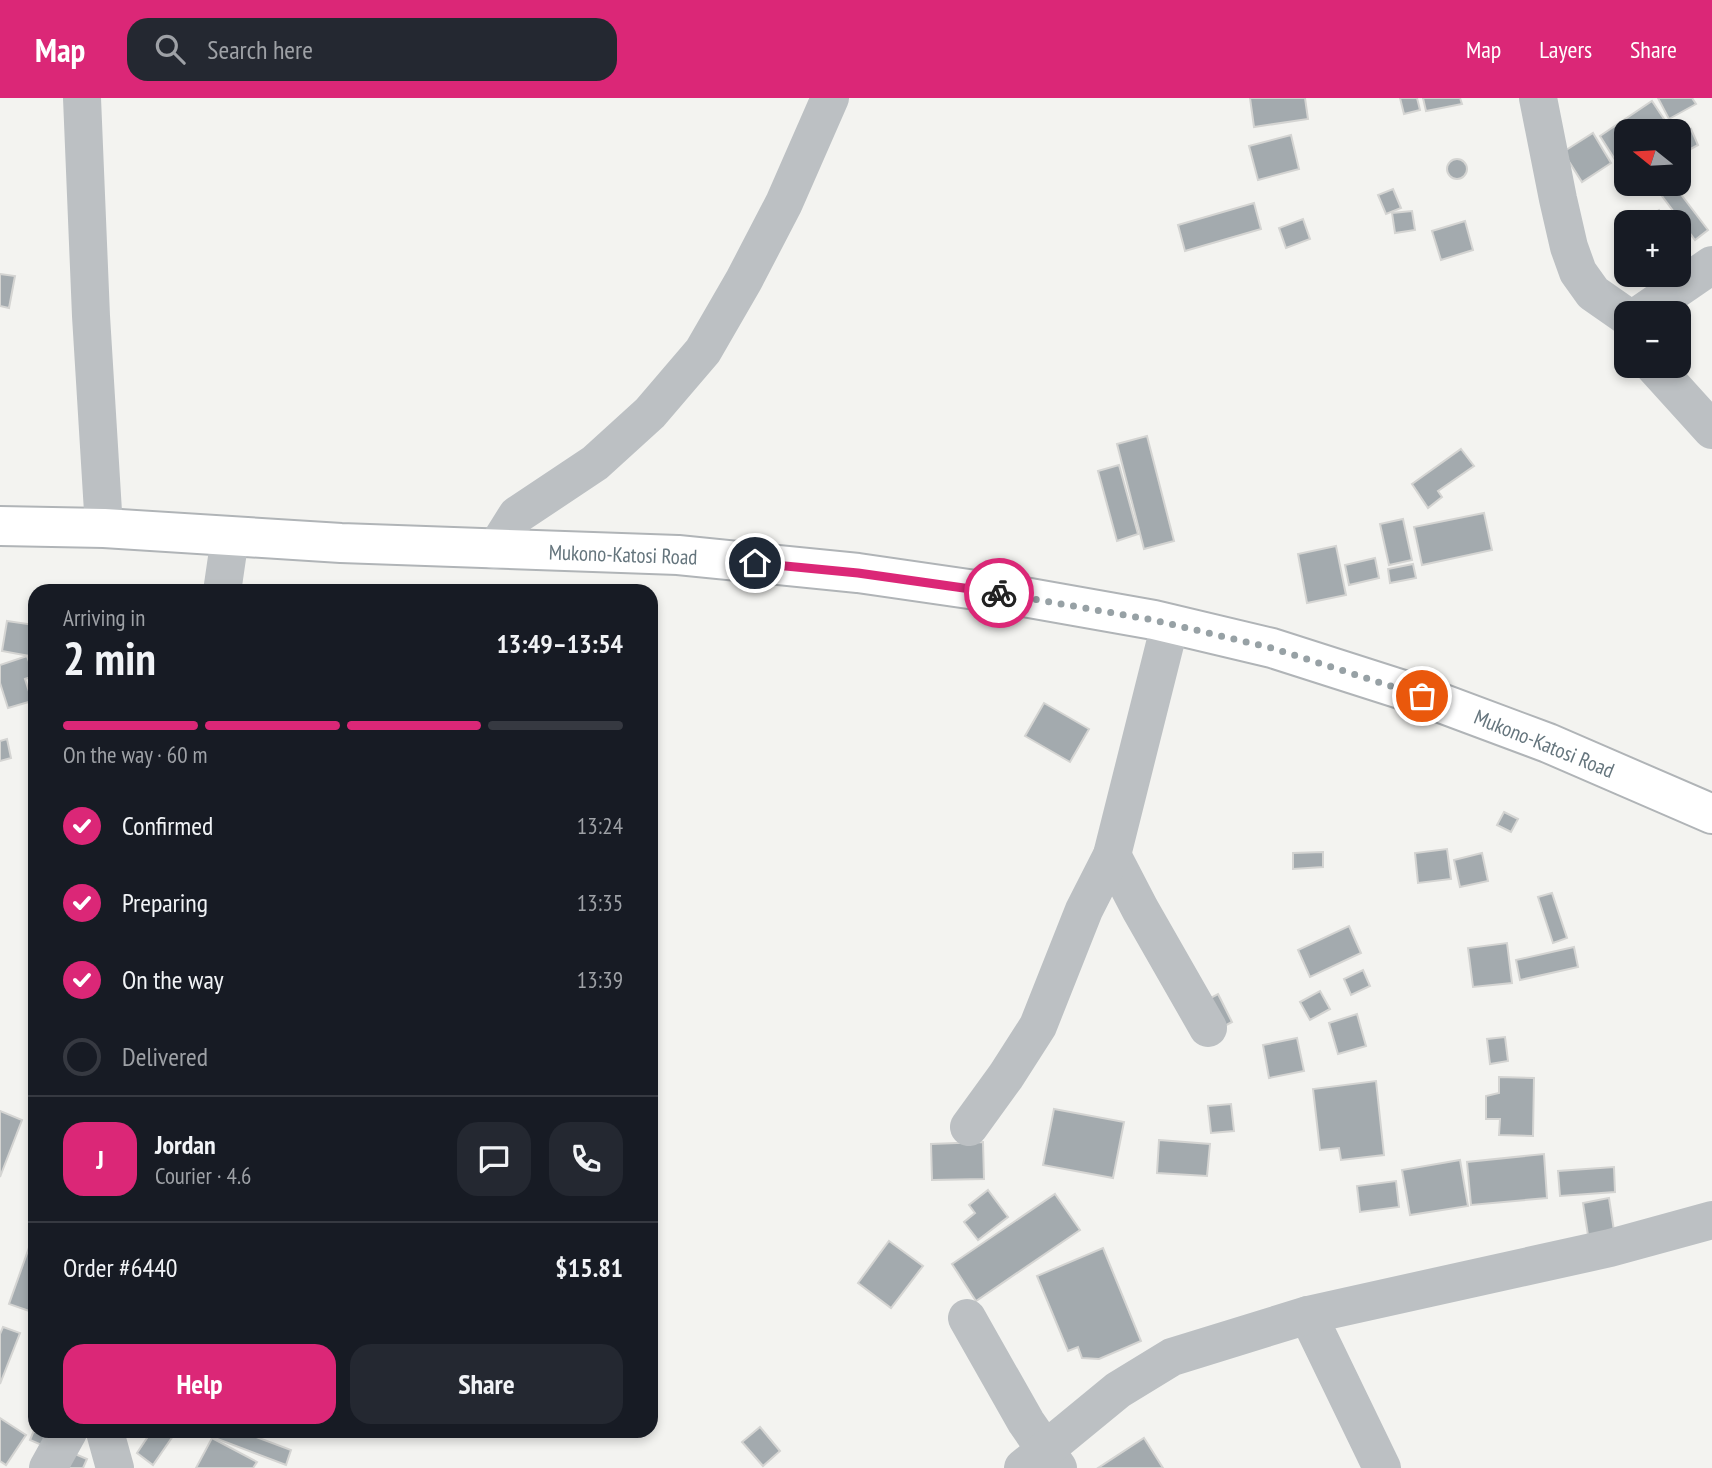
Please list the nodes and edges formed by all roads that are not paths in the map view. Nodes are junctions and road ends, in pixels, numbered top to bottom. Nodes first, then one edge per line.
1 (82, 98) edge
2 (830, 98) edge
3 (1538, 98) edge
4 (1712, 265) edge
5 (1660, 301) edge
6 (1614, 308) edge
7 (1665, 378) edge
8 (1712, 430) edge
9 (0, 526) edge
10 (104, 528) junction
11 (230, 537) junction
12 (495, 550) junction
13 (223, 584) edge
14 (1170, 624) junction
15 (1712, 814) edge
16 (1112, 855) junction
17 (1208, 1028) dead end
18 (969, 1127) dead end
19 (1712, 1220) edge
20 (1308, 1315) junction
21 (967, 1318) dead end
22 (65, 1438) edge
23 (107, 1438) edge
24 (1042, 1463) edge
25 (48, 1468) edge
26 (115, 1468) edge
27 (1382, 1468) edge

1 - 10 street
2 - 12 street
3 - 6 street
4 - 5 street
7 - 8 street
9 - 10 main road, Mukono-Katosi Road
10 - 11 main road, Mukono-Katosi Road
11 - 12 main road, Mukono-Katosi Road
11 - 13 street
12 - 14 main road, Mukono-Katosi Road
14 - 15 main road, Mukono-Katosi Road
14 - 16 street
16 - 17 street
16 - 18 street
19 - 20 street
20 - 24 street
20 - 27 street
21 - 24 street
22 - 25 street
23 - 26 street

